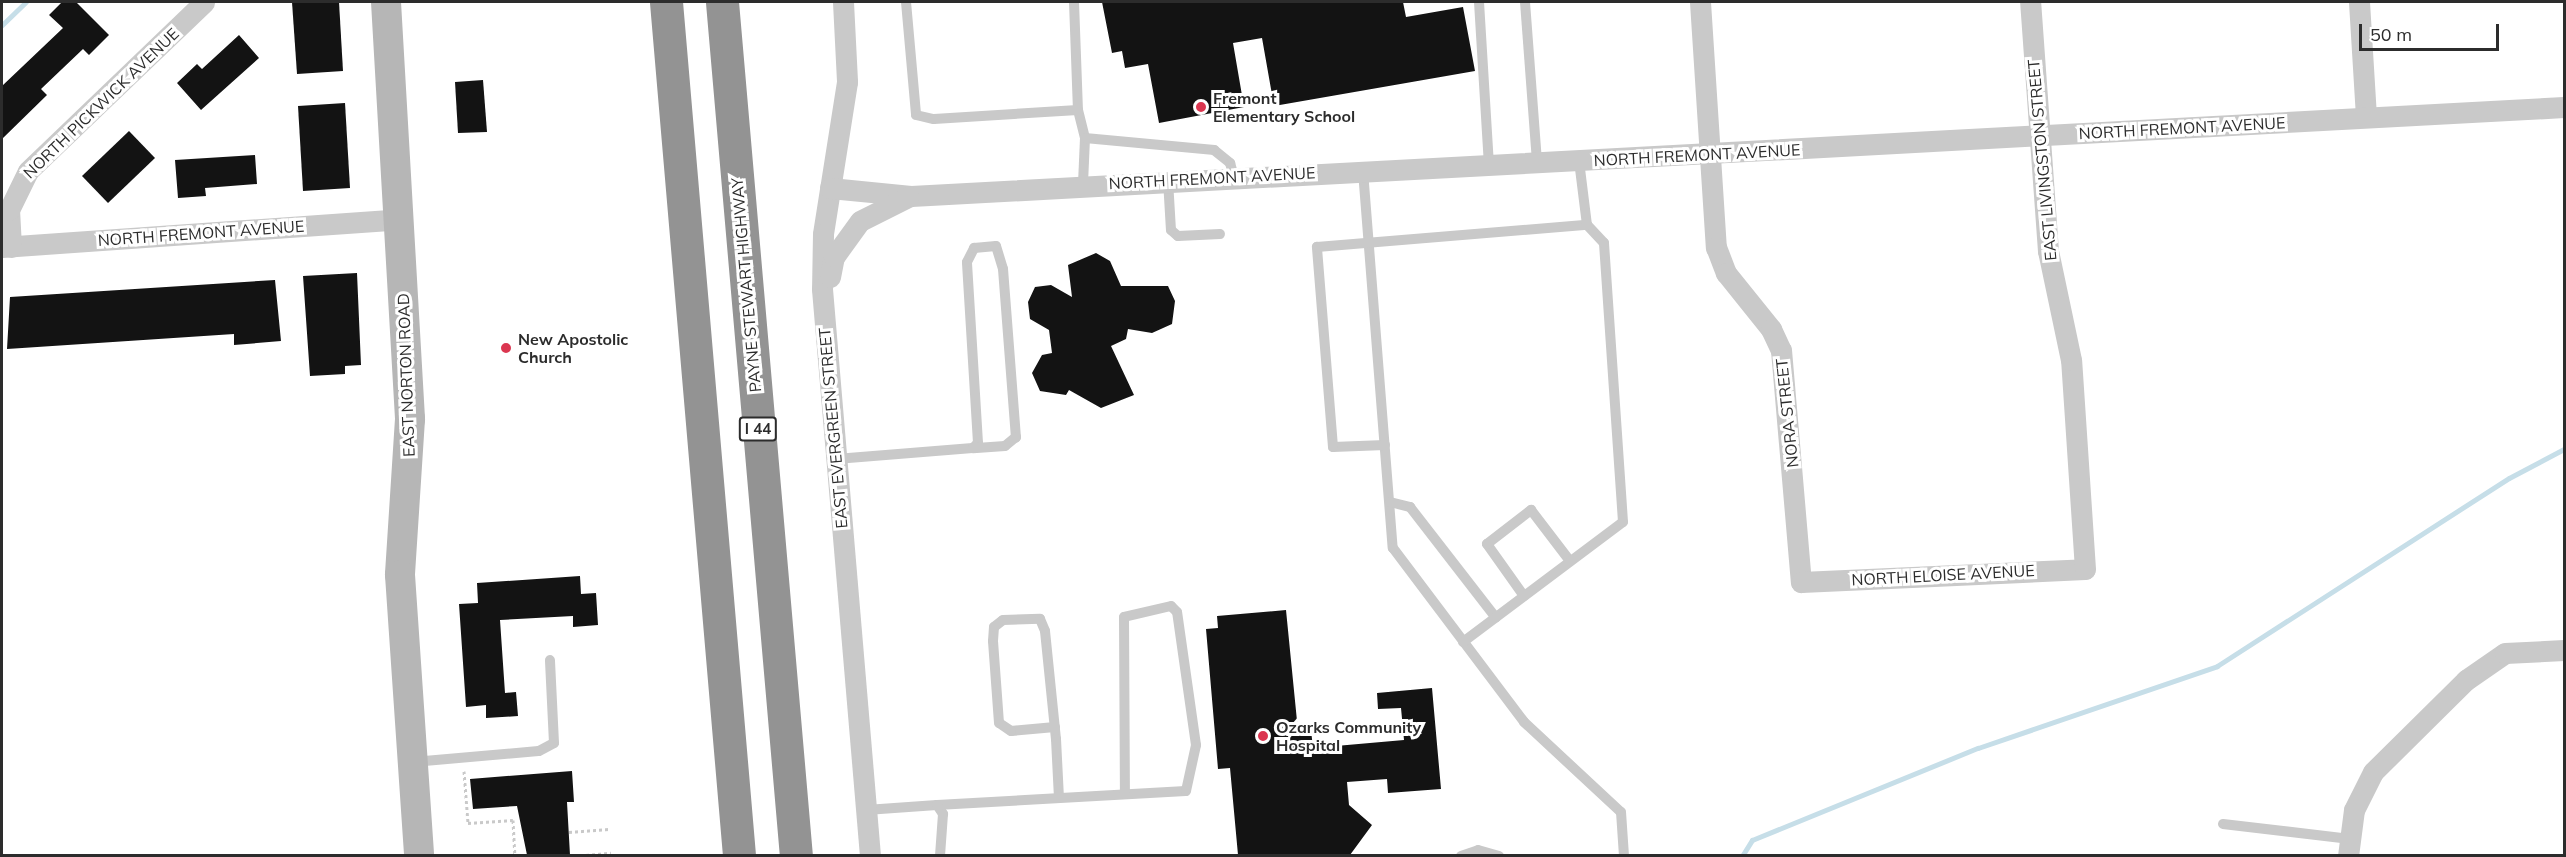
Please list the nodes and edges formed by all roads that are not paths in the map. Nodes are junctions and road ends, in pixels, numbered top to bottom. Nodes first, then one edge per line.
1 (204, 2) edge
2 (386, 2) edge
3 (666, 2) edge
4 (722, 2) edge
5 (843, 2) edge
6 (906, 2) edge
7 (1074, 2) edge
8 (1479, 2) edge
9 (1525, 2) edge
10 (1700, 2) edge
11 (2030, 2) edge
12 (2359, 2) edge
13 (2565, 106) edge
14 (1078, 110) junction
15 (2366, 117) junction
16 (2038, 137) junction
17 (1085, 138) junction
18 (1710, 155) junction
19 (1580, 161) junction
20 (1536, 163) junction
21 (1489, 165) junction
22 (1363, 171) junction
23 (1234, 177) junction
24 (1168, 180) junction
25 (1083, 184) junction
26 (830, 188) junction
27 (911, 195) junction
28 (400, 219) junction
29 (1587, 225) junction
30 (1220, 234) dead end
31 (1369, 243) junction
32 (6, 247) edge
33 (823, 316) junction
34 (1385, 445) junction
35 (973, 448) junction
36 (836, 459) junction
37 (1390, 502) junction
38 (1570, 561) junction
39 (2085, 569) joint
40 (1801, 582) joint
41 (1524, 596) junction
42 (1496, 618) junction
43 (1464, 642) junction
44 (2565, 650) edge
45 (550, 660) dead end
46 (1055, 727) junction
47 (413, 762) junction
48 (1125, 794) junction
49 (1059, 798) junction
50 (937, 805) junction
51 (866, 810) junction
52 (2223, 824) dead end
53 (2349, 847) edge
54 (419, 855) edge
55 (739, 855) edge
56 (796, 855) edge
57 (870, 855) edge
58 (940, 855) edge
59 (1461, 855) edge
60 (1499, 855) edge
61 (1624, 855) edge

1 - 32 street, NORTH PICKWICK AVENUE
2 - 28 main road, EAST NORTON ROAD
3 - 55 highway
4 - 56 highway, PAYNE STEWART HIGHWAY / I 44
5 - 26 street, EAST EVERGREEN STREET
6 - 14 lane
7 - 14 lane
8 - 21 lane
9 - 20 lane
10 - 18 street, NORA STREET
11 - 16 street, EAST LIVINGSTON STREET
12 - 15 street
13 - 15 street, NORTH FREMONT AVENUE
14 - 17 lane
15 - 16 street, NORTH FREMONT AVENUE
16 - 18 street, NORTH FREMONT AVENUE
16 - 39 street, EAST LIVINGSTON STREET
17 - 23 lane
17 - 25 lane
18 - 19 street, NORTH FREMONT AVENUE
18 - 40 street, NORA STREET
19 - 20 street, NORTH FREMONT AVENUE
19 - 29 lane
20 - 21 street, NORTH FREMONT AVENUE
21 - 22 street, NORTH FREMONT AVENUE
22 - 23 street, NORTH FREMONT AVENUE
22 - 31 lane
23 - 24 street, NORTH FREMONT AVENUE
24 - 25 street, NORTH FREMONT AVENUE
24 - 30 lane
25 - 27 street, NORTH FREMONT AVENUE
26 - 27 street, NORTH FREMONT AVENUE
26 - 33 street, EAST EVERGREEN STREET
27 - 33 street
28 - 32 street, NORTH FREMONT AVENUE
28 - 47 main road, EAST NORTON ROAD
29 - 31 lane
29 - 38 lane
31 - 34 lane
31 - 34 lane
33 - 36 street, EAST EVERGREEN STREET
34 - 37 lane
35 - 35 lane
35 - 36 lane
36 - 51 street, EAST EVERGREEN STREET
37 - 42 lane
37 - 43 lane
38 - 41 lane
38 - 41 lane
39 - 40 street, NORTH ELOISE AVENUE
41 - 42 lane
42 - 43 lane
43 - 61 lane
44 - 53 street
45 - 47 lane
46 - 46 lane
46 - 49 lane
47 - 54 main road, EAST NORTON ROAD
48 - 48 lane
48 - 49 lane
49 - 50 lane
50 - 51 lane
50 - 58 lane
51 - 57 street, EAST EVERGREEN STREET
52 - 53 lane
59 - 60 lane

